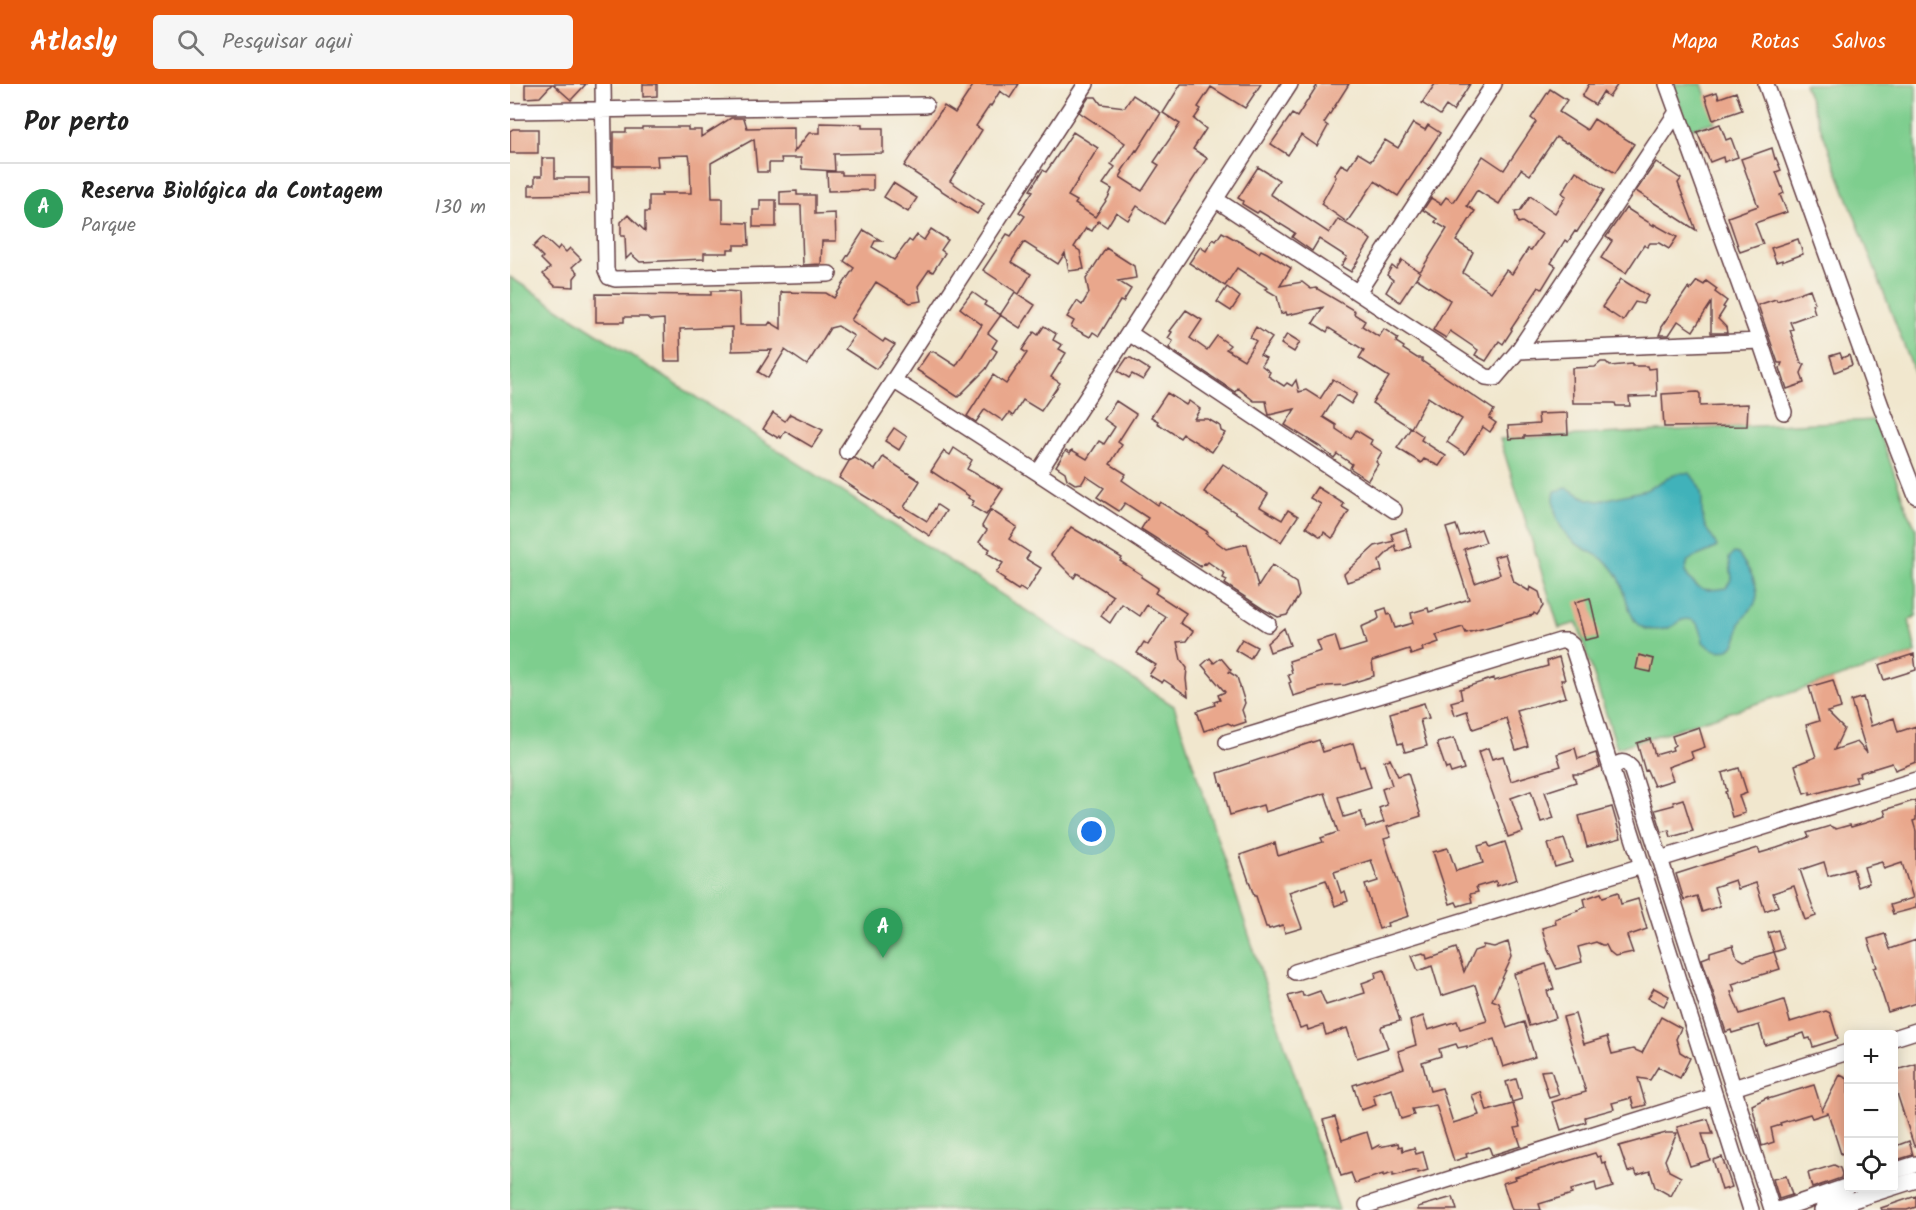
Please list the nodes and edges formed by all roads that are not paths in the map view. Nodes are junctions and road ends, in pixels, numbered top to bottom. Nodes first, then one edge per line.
1 (603, 84) edge
2 (1086, 84) edge
3 (1290, 84) edge
4 (1494, 84) edge
5 (1667, 84) edge
6 (1766, 84) edge
7 (926, 105) dead end
8 (603, 110) junction
9 (510, 111) edge
10 (1677, 112) junction
11 (1215, 199) junction
12 (829, 274) dead end
13 (1358, 292) junction
14 (1129, 333) junction
15 (1760, 341) junction
16 (1518, 351) junction
17 (893, 380) junction
18 (1784, 412) dead end
19 (847, 452) dead end
20 (1038, 472) junction
21 (1916, 496) edge
22 (1394, 510) dead end
23 (1268, 624) dead end
24 (1227, 742) dead end
25 (1611, 771) junction
26 (1916, 780) edge
27 (1660, 859) junction
28 (1642, 866) junction
29 (1295, 972) dead end
30 (1697, 977) junction
31 (1680, 983) junction
32 (1916, 1031) edge
33 (1898, 1036) edge
34 (1844, 1053) edge
35 (1733, 1088) junction
36 (1715, 1096) junction
37 (1916, 1164) edge
38 (1898, 1169) edge
39 (1916, 1180) edge
40 (1898, 1186) edge
41 (1844, 1187) edge
42 (1878, 1192) edge
43 (1368, 1205) dead end
44 (1751, 1210) edge
45 (1771, 1210) edge
46 (1822, 1210) edge

1 - 8 street
2 - 17 street
3 - 11 street
4 - 13 street
5 - 10 street
6 - 21 street
7 - 8 street
8 - 9 street
8 - 12 street
10 - 15 street
10 - 16 street
11 - 13 street
11 - 14 street
13 - 16 street
14 - 20 street
14 - 22 street
15 - 16 street
15 - 18 street
17 - 19 street
17 - 20 street
20 - 23 street
24 - 25 street
25 - 27 street
25 - 28 street
26 - 27 street
27 - 30 street
28 - 29 street
28 - 31 street
30 - 31 street
30 - 35 street
31 - 36 street
32 - 33 street
34 - 35 street
35 - 45 street
36 - 43 street
36 - 44 street
37 - 38 street
39 - 40 street
41 - 45 street
42 - 46 street

